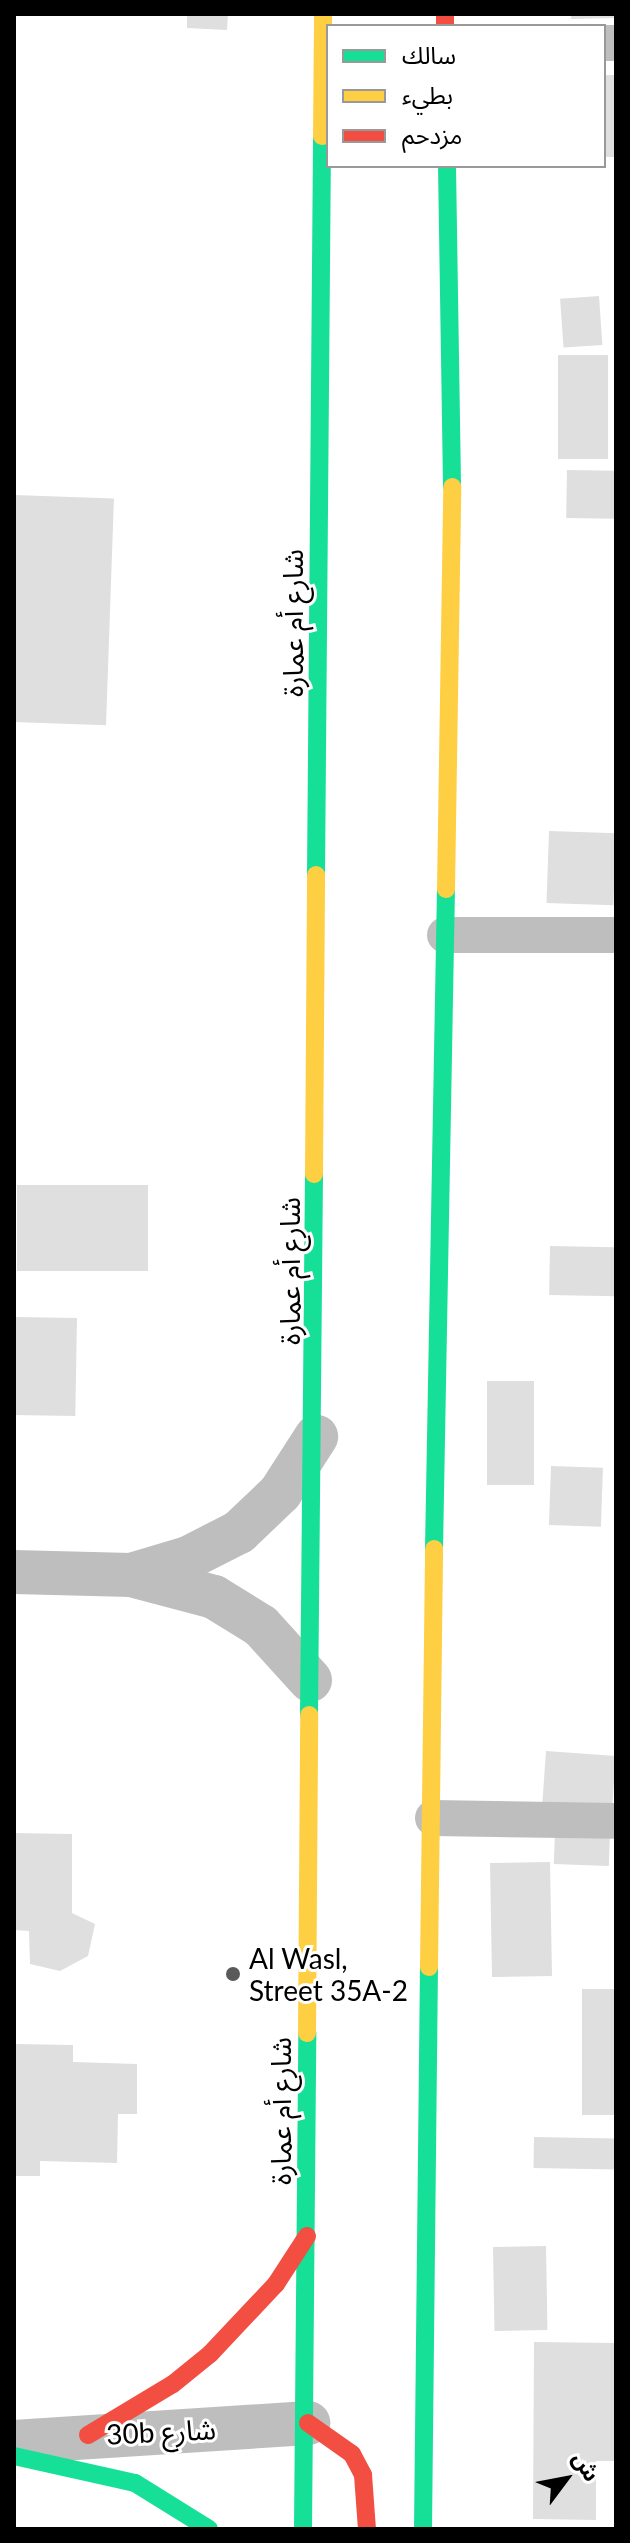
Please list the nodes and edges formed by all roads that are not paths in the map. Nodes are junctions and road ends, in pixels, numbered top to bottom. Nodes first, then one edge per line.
1 (323, 14) edge
2 (447, 168) edge
3 (445, 935) junction
4 (616, 935) edge
5 (316, 1437) junction
6 (14, 1572) edge
7 (131, 1575) junction
8 (310, 1680) junction
9 (433, 1818) junction
10 (616, 1821) edge
11 (307, 2236) junction
12 (308, 2423) junction
13 (88, 2435) junction
14 (14, 2442) edge
15 (14, 2456) edge
16 (209, 2529) edge
17 (303, 2529) edge
18 (367, 2529) edge
19 (423, 2529) edge

1 - 5 street, شارع أم عمارة
2 - 3 street
3 - 4 lane
3 - 9 street
5 - 7 street
5 - 8 street, شارع أم عمارة
6 - 7 street
7 - 8 street
8 - 11 street, شارع أم عمارة
9 - 10 lane
9 - 19 street
11 - 12 street, شارع أم عمارة
11 - 13 street
12 - 13 street, 30b شارع
12 - 17 street, شارع أم عمارة
12 - 18 street
13 - 14 street, 30b شارع
15 - 16 street

